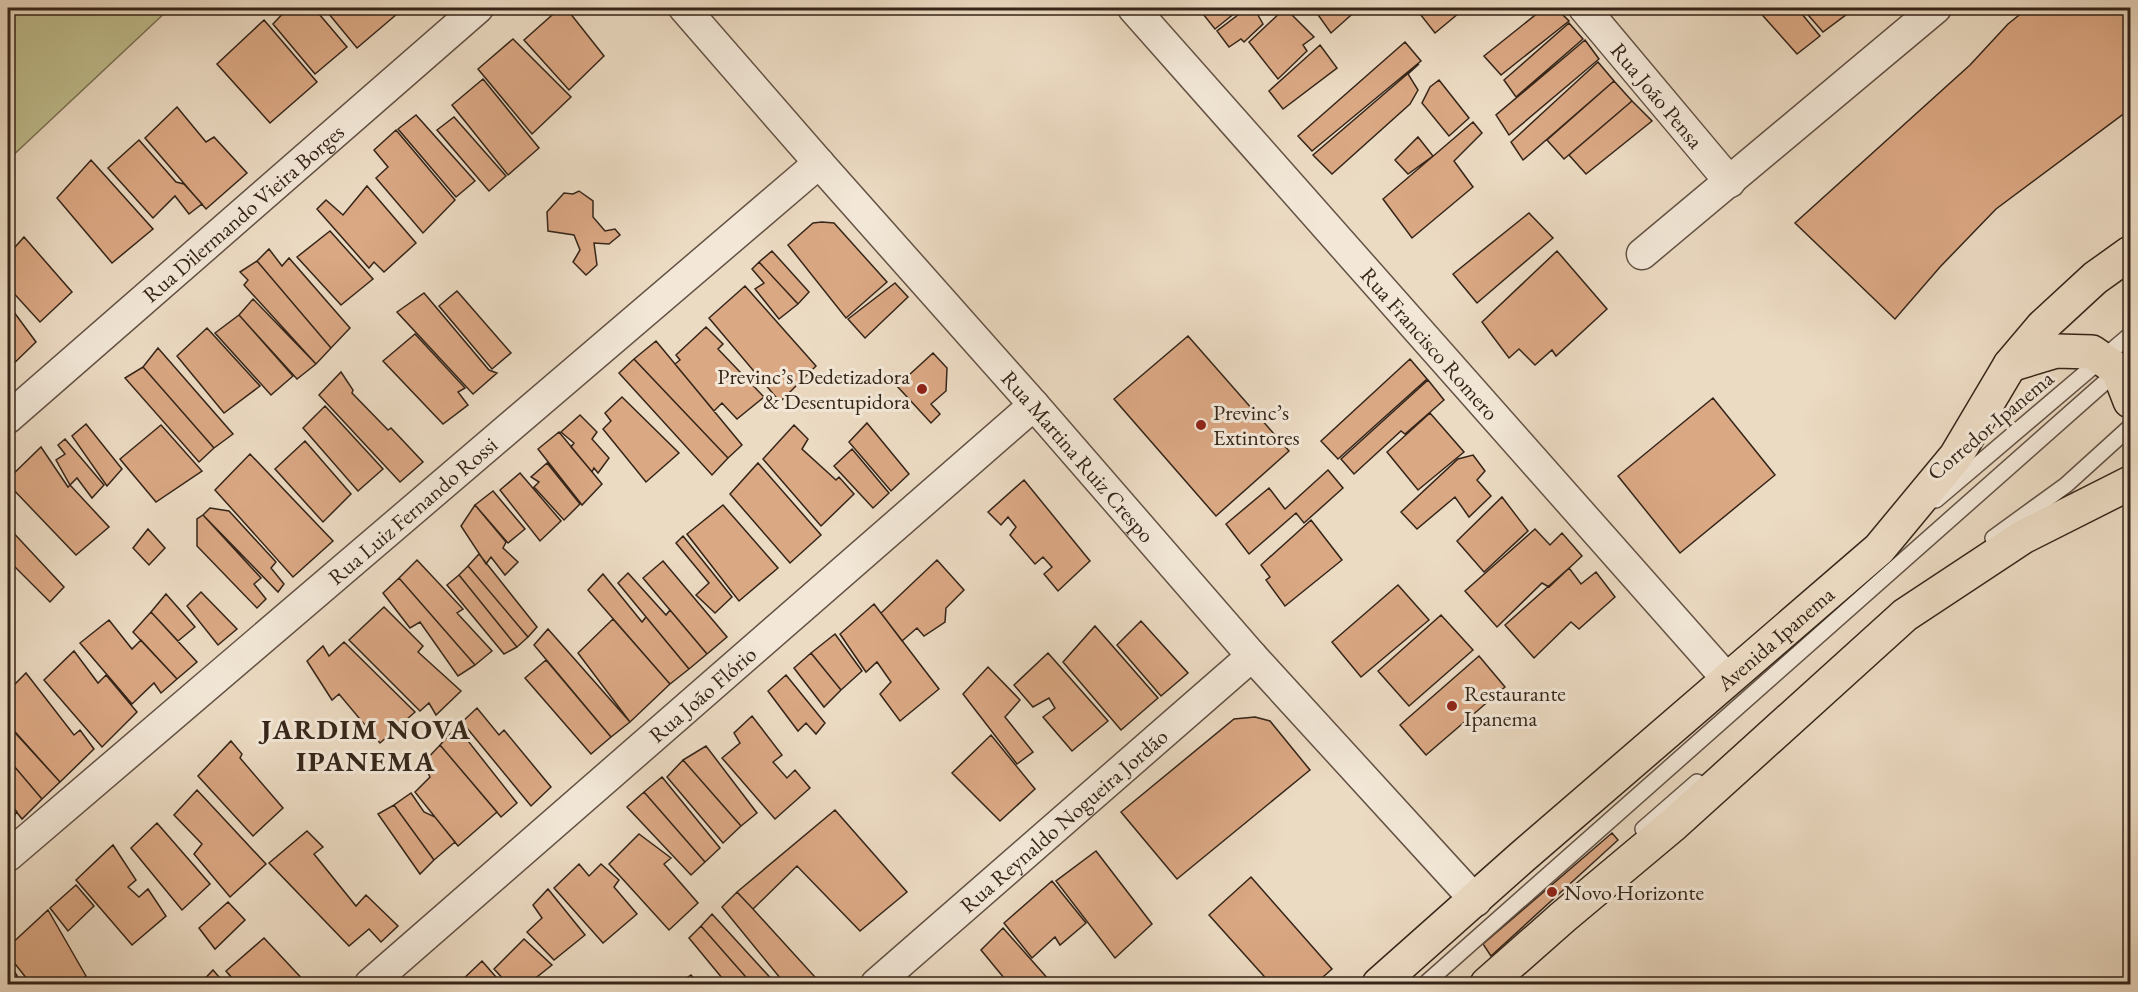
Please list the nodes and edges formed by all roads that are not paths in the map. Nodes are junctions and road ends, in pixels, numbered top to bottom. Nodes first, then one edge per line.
1 (478, 8) edge
2 (684, 8) edge
3 (1133, 8) edge
4 (1584, 8) edge
5 (1936, 8) edge
6 (819, 163) junction
7 (1730, 183) junction
8 (2130, 253) edge
9 (1642, 254) dead end
10 (2130, 334) edge
11 (2117, 363) edge
12 (2010, 365) junction
13 (2130, 401) edge
14 (1034, 405) junction
15 (8, 418) edge
16 (2130, 428) edge
17 (2122, 471) edge
18 (2041, 503) junction
19 (1879, 549) junction
20 (1905, 615) junction
21 (1252, 656) junction
22 (1728, 680) junction
23 (1802, 688) dead end
24 (1707, 773) dead end
25 (8, 856) edge
26 (1476, 900) junction
27 (1482, 981) edge
28 (370, 984) edge
29 (876, 984) edge
30 (1379, 984) edge
31 (1425, 984) edge

1 - 15 street, Rua Dilermando Vieira Borges
2 - 6 street, Rua Martina Ruiz Crespo
3 - 22 street, Rua Francisco Romero
4 - 7 street, Rua João Pensa
5 - 7 street
6 - 14 street, Rua Martina Ruiz Crespo
6 - 25 street, Rua Luiz Fernando Rossi
7 - 9 street
8 - 12 main road, Avenida Ipanema
10 - 11 lane, Corredor Ipanema
11 - 12 main road
11 - 13 main road
11 - 19 lane, Corredor Ipanema
11 - 31 lane
12 - 19 main road, Avenida Ipanema
14 - 21 street, Rua Martina Ruiz Crespo
14 - 28 street, Rua João Flório
16 - 17 lane
17 - 18 lane
17 - 20 main road
18 - 20 lane
18 - 23 lane
19 - 22 main road, Avenida Ipanema
20 - 27 main road
21 - 26 street, Rua Martina Ruiz Crespo
21 - 29 street, Rua Reynaldo Nogueira Jordão
22 - 26 main road, Avenida Ipanema
24 - 27 lane
26 - 30 main road, Avenida Ipanema

